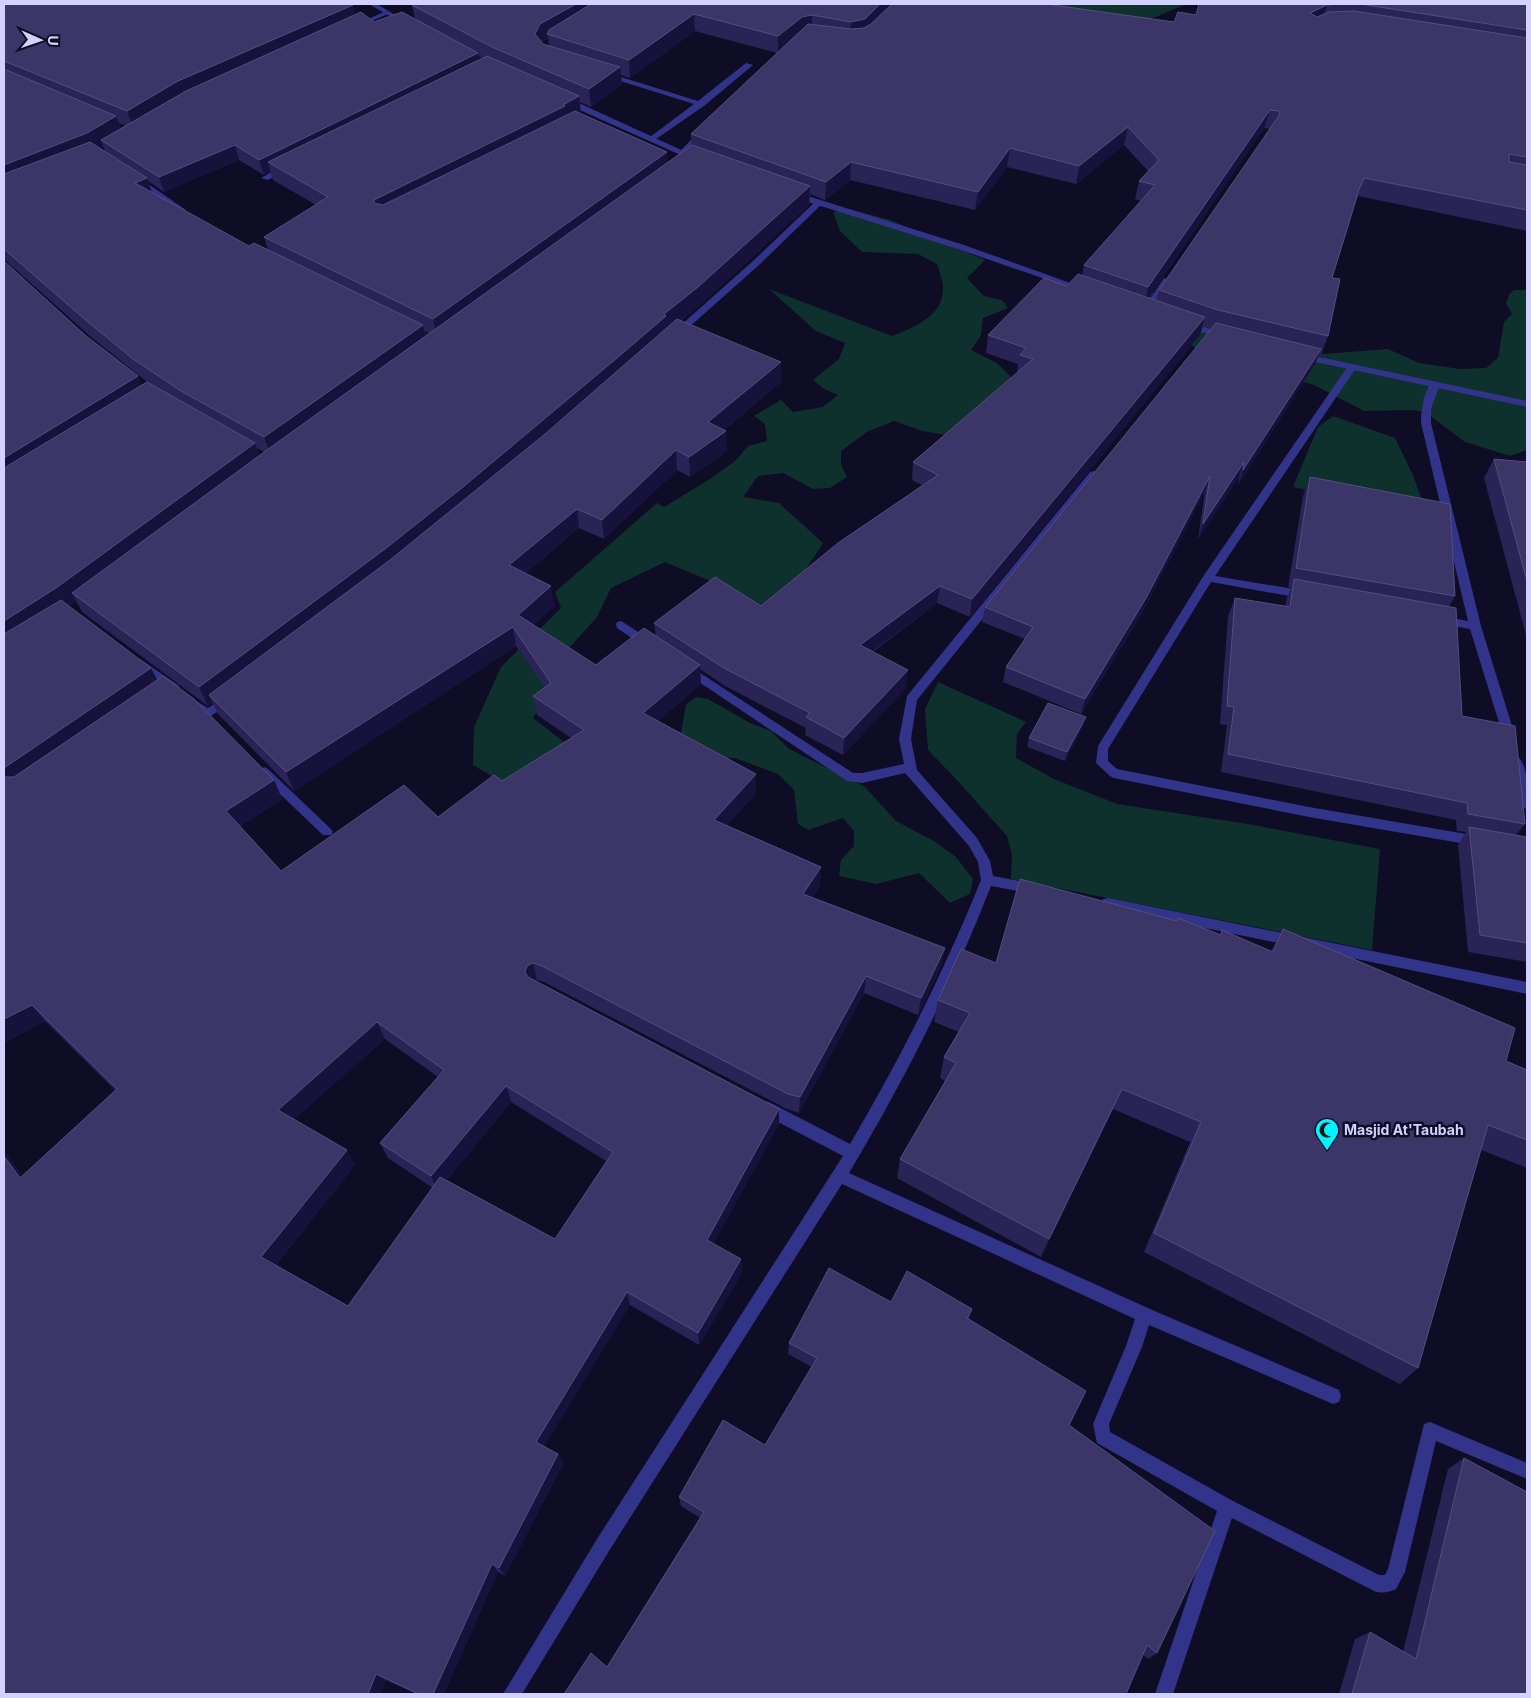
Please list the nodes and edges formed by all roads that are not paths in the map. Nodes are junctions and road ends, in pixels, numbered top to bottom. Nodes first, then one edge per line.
1 (372, 4) edge
2 (386, 13) junction
3 (419, 30) edge
4 (344, 31) edge
5 (749, 65) dead end
6 (596, 72) edge
7 (562, 99) edge
8 (701, 104) junction
9 (598, 114) junction
10 (588, 118) edge
11 (711, 125) edge
12 (653, 139) junction
13 (682, 153) junction
14 (694, 161) edge
15 (291, 165) edge
16 (130, 176) edge
17 (265, 178) edge
18 (783, 190) edge
19 (819, 203) junction
20 (193, 217) edge
21 (1173, 271) edge
22 (1096, 294) edge
23 (1146, 311) edge
24 (1173, 320) edge
25 (1235, 339) edge
26 (667, 342) edge
27 (1290, 353) edge
28 (1351, 368) junction
29 (1435, 384) junction
30 (1527, 404) edge
31 (1104, 461) edge
32 (1208, 578) junction
33 (1313, 597) edge
34 (1428, 617) edge
35 (621, 625) dead end
36 (1475, 626) junction
37 (661, 652) edge
38 (134, 658) edge
39 (677, 663) edge
40 (239, 690) edge
41 (255, 764) edge
42 (910, 766) junction
43 (1527, 805) edge
44 (327, 832) dead end
45 (1489, 843) edge
46 (987, 880) junction
47 (1051, 892) edge
48 (1098, 901) edge
49 (1527, 988) edge
50 (748, 1098) edge
51 (852, 1153) junction
52 (840, 1176) junction
53 (1144, 1315) junction
54 (1333, 1396) dead end
55 (1527, 1471) edge
56 (1227, 1507) junction
57 (512, 1694) edge
58 (1164, 1694) edge

1 - 2 street
2 - 3 street
2 - 4 street
5 - 8 street
6 - 8 street
7 - 9 street
8 - 12 street
9 - 10 street
9 - 12 street
11 - 13 street
12 - 13 street
13 - 14 street
15 - 17 street
16 - 20 street
18 - 19 street
19 - 22 street
19 - 26 street
21 - 23 street
24 - 25 street
27 - 28 street
28 - 29 street
28 - 32 street
29 - 30 street
29 - 36 street
31 - 42 street
32 - 33 street
32 - 45 street
34 - 36 street
35 - 37 street
36 - 43 street
38 - 40 street
39 - 42 street
41 - 44 street
42 - 46 street
46 - 47 street
46 - 51 street
48 - 49 street
50 - 51 street
51 - 52 street
52 - 53 street
52 - 57 street
53 - 54 street
53 - 56 street
55 - 56 street
56 - 58 street

